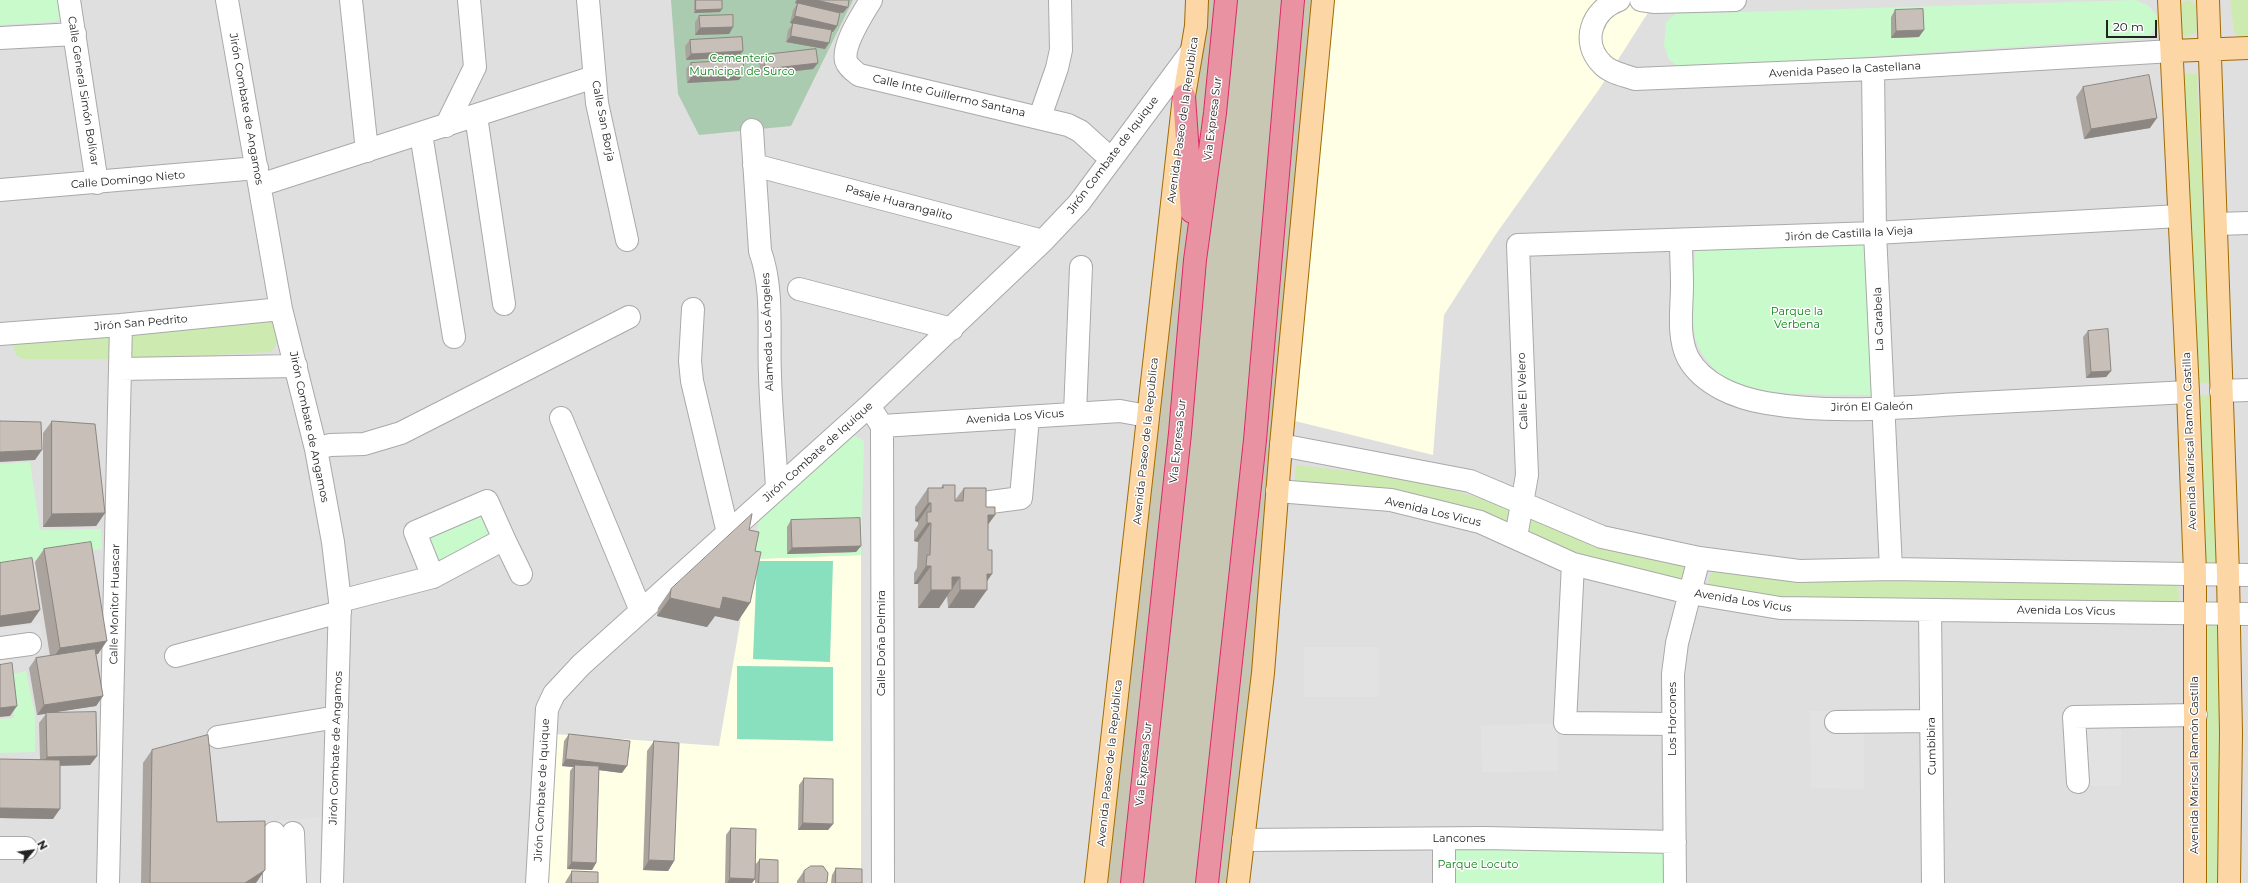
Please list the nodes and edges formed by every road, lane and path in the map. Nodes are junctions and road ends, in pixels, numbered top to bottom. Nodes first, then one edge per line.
1 (69, 0) edge
2 (227, 0) edge
3 (352, 0) edge
4 (469, 0) edge
5 (588, 0) edge
6 (871, 0) edge
7 (1060, 0) edge
8 (1197, 0) edge
9 (1226, 0) edge
10 (1292, 0) edge
11 (1323, 0) edge
12 (1619, 0) edge
13 (1641, 0) edge
14 (1735, 0) edge
15 (2169, 0) edge
16 (2208, 0) edge
17 (75, 34) junction
18 (0, 38) edge
19 (2248, 48) edge
20 (2210, 50) junction
21 (2172, 51) junction
22 (1191, 52) junction
23 (1873, 69) junction
24 (594, 77) junction
25 (1184, 96) junction
26 (476, 116) junction
27 (1040, 117) junction
28 (446, 126) junction
29 (752, 130) dead end
30 (421, 134) junction
31 (367, 151) junction
32 (1111, 159) junction
33 (754, 166) junction
34 (258, 176) junction
35 (97, 183) junction
36 (0, 190) edge
37 (2179, 216) junction
38 (2248, 223) edge
39 (2216, 224) junction
40 (1875, 233) junction
41 (627, 240) dead end
42 (1043, 241) junction
43 (1681, 241) junction
44 (1518, 245) joint
45 (1195, 260) junction
46 (1081, 267) dead end
47 (799, 289) dead end
48 (504, 304) dead end
49 (281, 309) junction
50 (693, 309) dead end
51 (629, 318) dead end
52 (121, 325) junction
53 (952, 328) junction
54 (0, 334) edge
55 (454, 337) dead end
56 (296, 366) junction
57 (120, 368) junction
58 (2248, 390) edge
59 (2221, 391) junction
60 (2188, 392) junction
61 (869, 406) junction
62 (1883, 408) junction
63 (1075, 414) junction
64 (1147, 416) junction
65 (1028, 417) junction
66 (561, 418) dead end
67 (882, 426) junction
68 (1281, 445) junction
69 (316, 449) junction
70 (777, 488) junction
71 (1277, 491) junction
72 (983, 503) edge
73 (1522, 503) junction
74 (728, 533) junction
75 (1516, 537) junction
76 (504, 539) junction
77 (1699, 558) junction
78 (1573, 564) junction
79 (1891, 569) junction
80 (2195, 573) junction
81 (521, 574) dead end
82 (2238, 575) edge
83 (433, 578) junction
84 (1690, 593) junction
85 (340, 606) junction
86 (1930, 610) junction
87 (641, 611) junction
88 (2196, 612) junction
89 (2238, 613) edge
90 (30, 644) dead end
91 (0, 648) edge
92 (176, 656) dead end
93 (2196, 715) junction
94 (337, 717) junction
95 (1931, 721) junction
96 (1836, 722) dead end
97 (1673, 724) junction
98 (218, 737) dead end
99 (2078, 782) dead end
100 (1444, 838) junction
101 (1243, 840) junction
102 (1675, 842) junction
103 (0, 848) edge
104 (26, 848) dead end
105 (108, 883) edge
106 (274, 883) edge
107 (295, 883) edge
108 (332, 883) edge
109 (537, 883) edge
110 (883, 883) edge
111 (1096, 883) edge
112 (1132, 883) edge
113 (1207, 883) edge
114 (1238, 883) edge
115 (1444, 883) edge
116 (1675, 883) edge
117 (1933, 883) edge
118 (2195, 883) edge
119 (2229, 883) edge

1 - 17 street, Calle General Simón Bolívar
2 - 34 street, Jirón Combate de Angamos
3 - 31 street
4 - 28 street
5 - 24 street, Calle San Borja
6 - 27 street, Calle Inte Guillermo Santana
7 - 27 street
8 - 22 main road, Avenida Paseo de la República
9 - 45 highway, Via Expresa Sur
10 - 113 highway
11 - 68 main road
12 - 23 street, Avenida Paseo la Castellana
13 - 14 street
15 - 21 main road, Avenida Mariscal Ramón Castilla
16 - 20 main road
17 - 18 street
17 - 35 street, Calle General Simón Bolívar
19 - 20 main road
20 - 21 main road
20 - 39 main road
21 - 23 street, Avenida Paseo la Castellana
21 - 37 main road, Avenida Mariscal Ramón Castilla
22 - 25 main road, Avenida Paseo de la República
22 - 32 street, Jirón Combate de Iquique
23 - 40 street, La Carabela
24 - 26 street, Calle Domingo Nieto
24 - 41 street, Calle San Borja
25 - 45 highway
25 - 64 main road, Avenida Paseo de la República
26 - 28 street, Calle Domingo Nieto
26 - 48 street
27 - 32 street, Calle Inte Guillermo Santana
28 - 30 street, Calle Domingo Nieto
29 - 33 street, Alameda Los Ángeles
30 - 31 street, Calle Domingo Nieto
30 - 55 street
31 - 34 street, Calle Domingo Nieto
32 - 42 street, Jirón Combate de Iquique
33 - 42 street, Pasaje Huarangalito
33 - 70 street, Alameda Los Ángeles
34 - 35 street, Calle Domingo Nieto
34 - 49 street, Jirón Combate de Angamos
35 - 36 street, Calle Domingo Nieto
37 - 40 street, Jirón de Castilla la Vieja
37 - 60 main road, Avenida Mariscal Ramón Castilla
38 - 39 street
39 - 59 main road
40 - 43 street, Jirón de Castilla la Vieja
40 - 62 street, La Carabela
42 - 53 street, Jirón Combate de Iquique
43 - 44 street, Jirón de Castilla la Vieja
43 - 62 street, Jirón El Galeón
44 - 73 street, Calle El Velero
45 - 112 highway, Via Expresa Sur
46 - 63 street
47 - 53 street
49 - 52 street, Jirón San Pedrito
49 - 56 street, Jirón Combate de Angamos
50 - 74 street
51 - 69 street
52 - 54 street, Jirón San Pedrito
52 - 57 street, Calle Monitor Huascar
53 - 61 street, Jirón Combate de Iquique
56 - 57 street
56 - 69 street, Jirón Combate de Angamos
57 - 105 street, Calle Monitor Huascar
58 - 59 street
59 - 82 main road
60 - 62 street, Jirón El Galeón
60 - 80 main road, Avenida Mariscal Ramón Castilla
61 - 67 street
61 - 70 street, Jirón Combate de Iquique
62 - 79 street, La Carabela
63 - 64 street, Avenida Los Vicus
63 - 65 street, Avenida Los Vicus
64 - 111 main road, Avenida Paseo de la República
65 - 67 street, Avenida Los Vicus
65 - 72 street
66 - 87 street
67 - 110 street, Calle Doña Delmira
68 - 71 main road
68 - 73 street
69 - 85 street, Jirón Combate de Angamos
70 - 74 street, Jirón Combate de Iquique
71 - 75 street, Avenida Los Vicus
71 - 101 main road
73 - 75 street, Calle El Velero
73 - 77 street
74 - 87 street, Jirón Combate de Iquique
75 - 78 street, Avenida Los Vicus
76 - 81 street
76 - 83 street
76 - 83 street
77 - 79 street
77 - 84 street, Los Horcones
78 - 84 street, Avenida Los Vicus
78 - 97 street
79 - 80 street
80 - 82 street
80 - 88 main road, Avenida Mariscal Ramón Castilla
82 - 89 main road
83 - 85 street
84 - 86 street, Avenida Los Vicus
84 - 97 street, Los Horcones
85 - 92 street
85 - 94 street, Jirón Combate de Angamos
86 - 88 street, Avenida Los Vicus
86 - 95 street, Cumbibira
87 - 109 street, Jirón Combate de Iquique
88 - 89 street, Avenida Los Vicus
88 - 93 main road, Avenida Mariscal Ramón Castilla
89 - 119 main road
90 - 91 street
93 - 99 street
93 - 118 main road, Avenida Mariscal Ramón Castilla
94 - 98 street
94 - 108 street, Jirón Combate de Angamos
95 - 96 street
95 - 117 street, Cumbibira
97 - 102 street, Los Horcones
100 - 101 street, Lancones
100 - 102 street, Lancones
100 - 115 street
101 - 114 main road
102 - 116 street, Los Horcones
103 - 104 street
106 - 107 street

